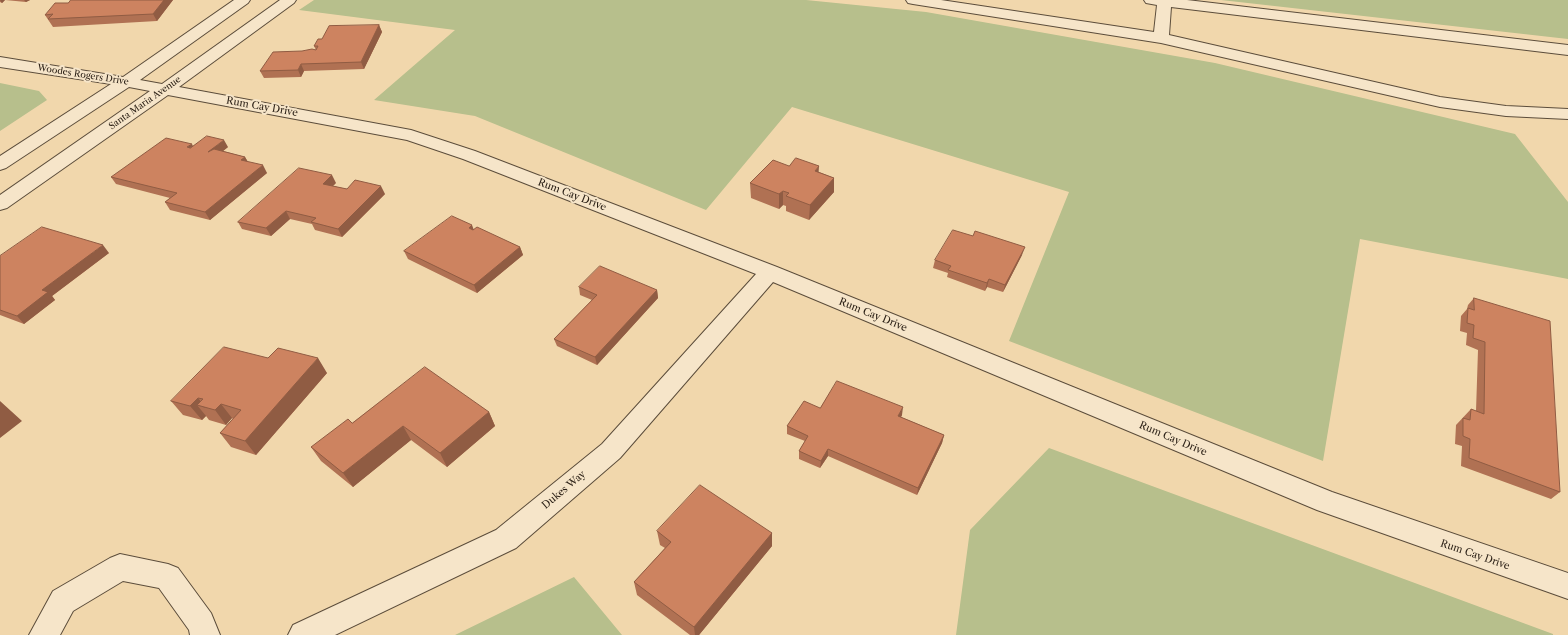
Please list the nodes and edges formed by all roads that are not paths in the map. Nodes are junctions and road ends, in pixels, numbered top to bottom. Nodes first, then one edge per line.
1 (243, 0) edge
2 (289, 0) edge
3 (914, 0) edge
4 (1158, 1) edge
5 (1160, 38) junction
6 (1568, 50) edge
7 (0, 62) edge
8 (126, 82) junction
9 (165, 89) junction
10 (1568, 114) edge
11 (0, 164) edge
12 (0, 204) edge
13 (770, 272) junction
14 (1568, 586) edge
15 (44, 635) edge
16 (205, 635) edge
17 (303, 635) edge

1 - 8 street
2 - 9 street, Santa Maria Avenue
3 - 5 street
4 - 5 street
4 - 6 street
5 - 10 street
7 - 8 street, Woodes Rogers Drive
8 - 9 street, Woodes Rogers Drive
8 - 11 street
9 - 12 street, Santa Maria Avenue
9 - 13 street, Rum Cay Drive
13 - 14 street, Rum Cay Drive
13 - 17 street, Dukes Way
15 - 16 street

